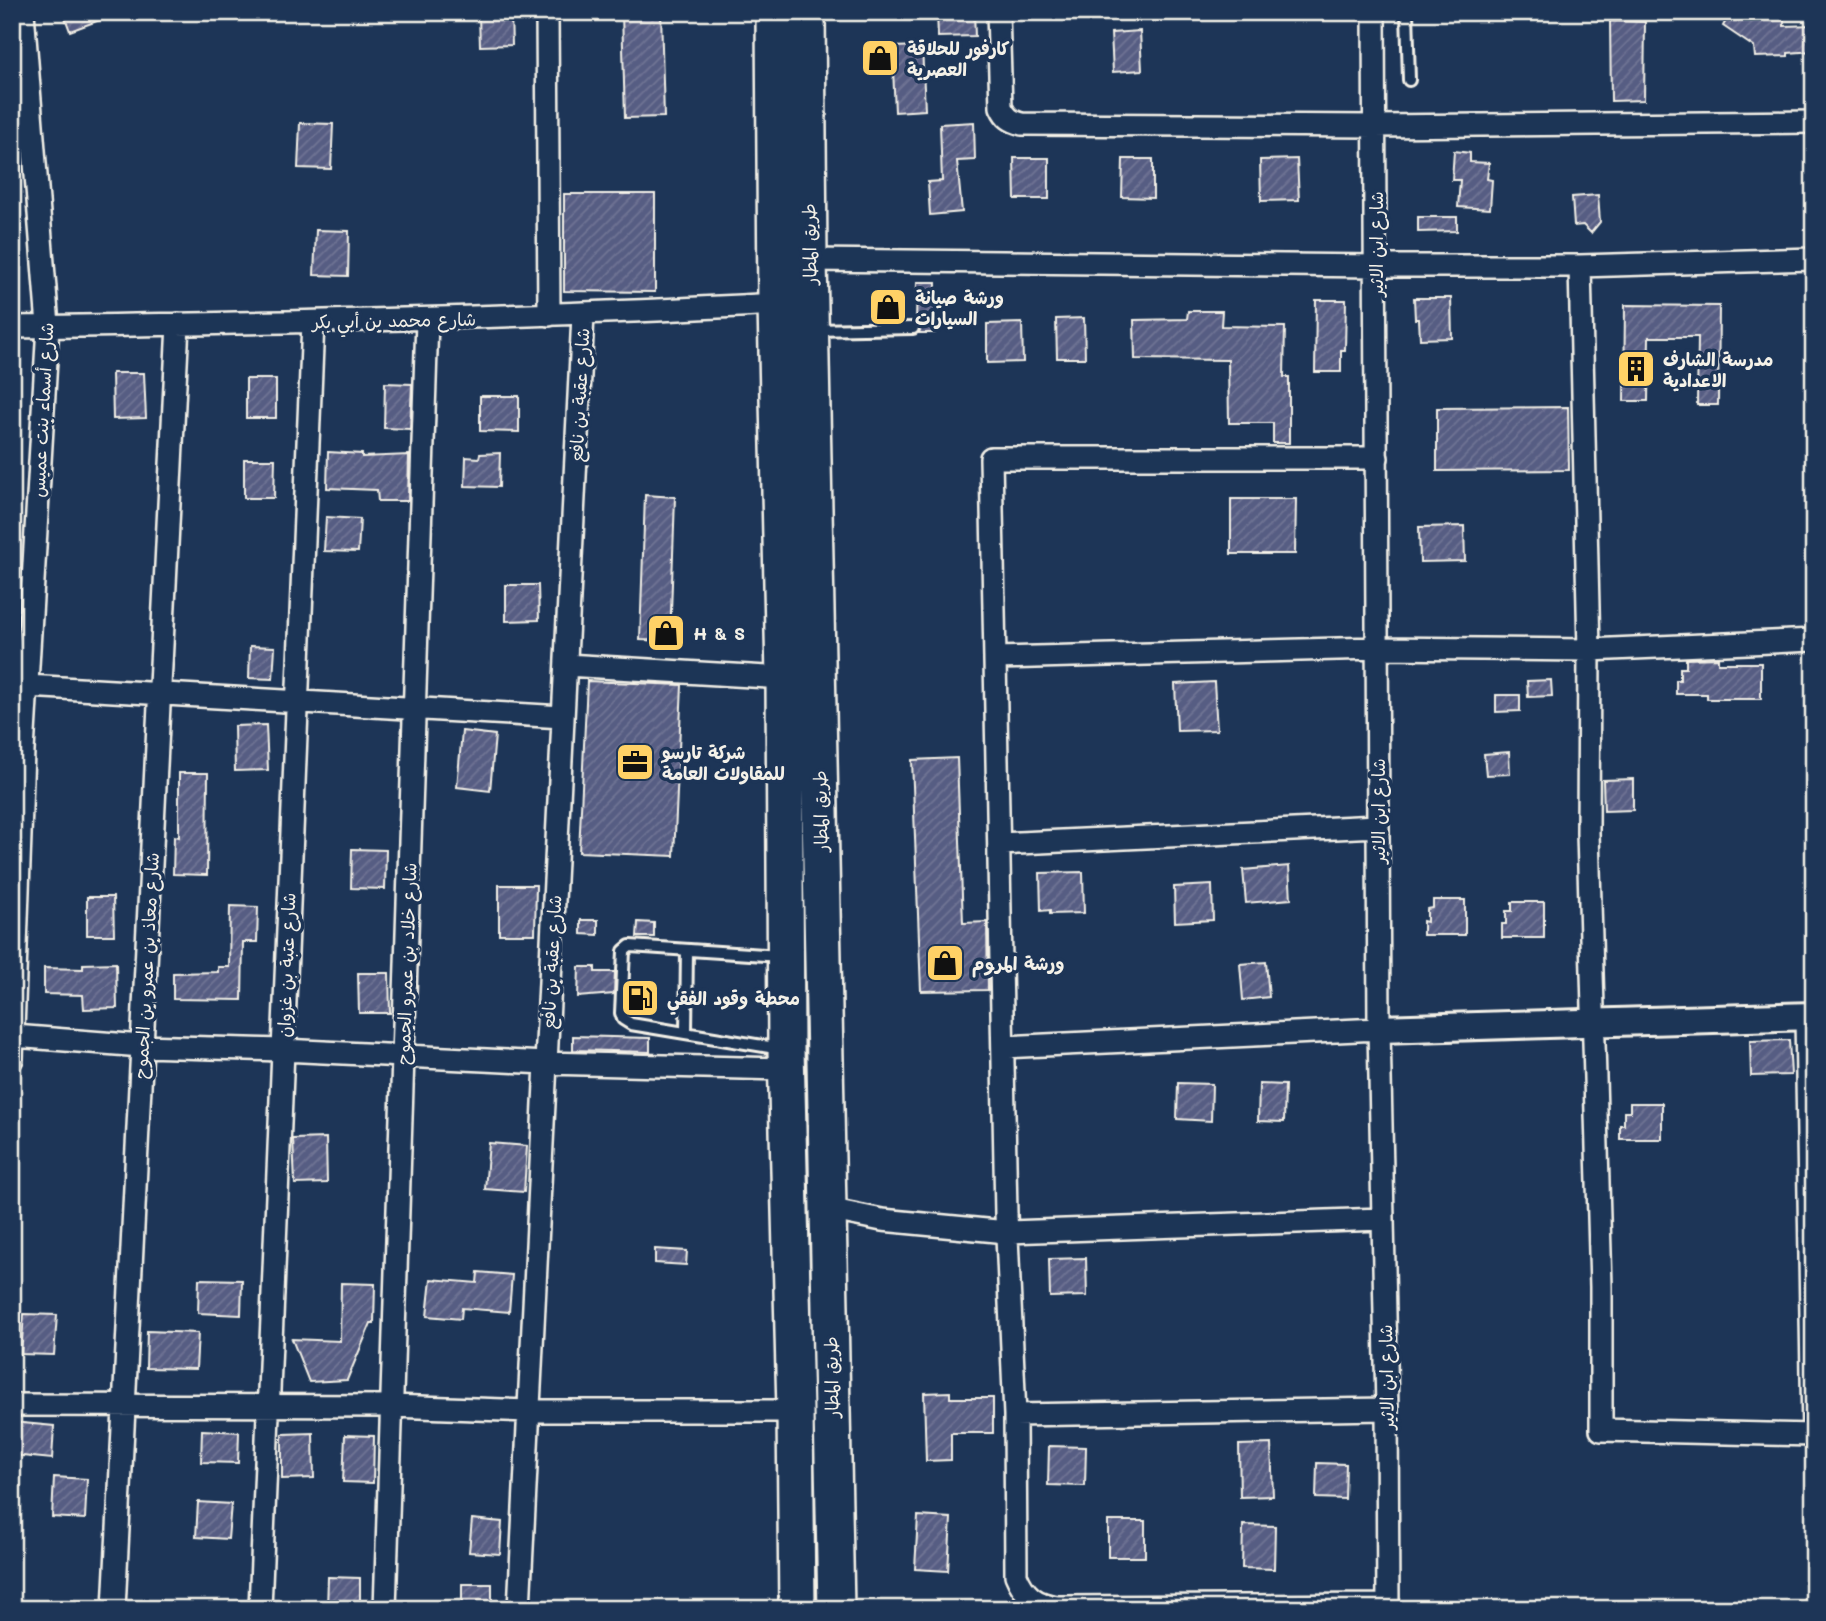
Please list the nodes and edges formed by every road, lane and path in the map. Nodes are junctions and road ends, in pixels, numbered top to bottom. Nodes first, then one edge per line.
1 (23, 12) edge
2 (547, 12) edge
3 (774, 12) edge
4 (807, 12) edge
5 (998, 12) edge
6 (1374, 12) edge
7 (1407, 12) edge
8 (1409, 80) dead end
9 (1814, 122) edge
10 (1375, 126) junction
11 (1814, 259) edge
12 (809, 260) junction
13 (1376, 266) junction
14 (1580, 266) junction
15 (776, 304) junction
16 (549, 315) junction
17 (583, 315) junction
18 (427, 320) junction
19 (313, 322) junction
20 (178, 324) junction
21 (48, 326) junction
22 (12, 327) edge
23 (913, 328) dead end
24 (810, 330) junction
25 (1377, 458) junction
26 (22, 613) edge
27 (1814, 640) edge
28 (1377, 648) junction
29 (1589, 650) junction
30 (995, 658) junction
31 (566, 665) junction
32 (785, 678) junction
33 (27, 686) junction
34 (161, 693) junction
35 (298, 700) junction
36 (414, 708) junction
37 (563, 717) junction
38 (18, 750) edge
39 (1378, 826) junction
40 (999, 844) junction
41 (687, 950) junction
42 (786, 956) junction
43 (1810, 1016) edge
44 (1594, 1022) junction
45 (1379, 1029) junction
46 (686, 1033) junction
47 (14, 1037) edge
48 (142, 1046) junction
49 (1003, 1047) junction
50 (283, 1050) junction
51 (403, 1057) junction
52 (12, 1059) edge
53 (786, 1059) junction
54 (546, 1063) junction
55 (828, 1209) junction
56 (1382, 1219) junction
57 (1007, 1232) junction
58 (12, 1405) edge
59 (124, 1405) junction
60 (268, 1405) junction
61 (391, 1406) junction
62 (1387, 1409) junction
63 (529, 1411) junction
64 (795, 1411) junction
65 (1015, 1415) junction
66 (1813, 1435) edge
67 (1388, 1607) edge
68 (114, 1609) edge
69 (260, 1609) edge
70 (385, 1609) edge
71 (519, 1609) edge
72 (797, 1609) edge
73 (836, 1609) edge

1 - 21 street, شارع أسماء بنت عميس
2 - 16 street, شارع عقبة بن نافع
3 - 15 highway, طريق المطار
4 - 12 highway, طريق المطار
5 - 10 street
6 - 10 street, شارع ابن الاثير
7 - 8 lane
9 - 10 street
10 - 13 street, شارع ابن الاثير
11 - 14 street
12 - 13 street
12 - 24 highway, طريق المطار
13 - 14 street
13 - 25 street, شارع ابن الاثير
14 - 29 street
15 - 17 street, شارع محمد بن أبي بكر
15 - 32 highway, طريق المطار
16 - 17 street, شارع محمد بن أبي بكر
16 - 18 street, شارع محمد بن أبي بكر
17 - 31 street, شارع عقبة بن نافع
18 - 19 street, شارع محمد بن أبي بكر
18 - 36 street, شارع خلاد بن عمرو الجموح
19 - 20 street, شارع محمد بن أبي بكر
19 - 35 street, شارع عتبة بن غزوان
20 - 21 street, شارع محمد بن أبي بكر
20 - 34 street, شارع معاذ بن عمرو بن الجموح
21 - 22 street, شارع محمد بن أبي بكر
21 - 26 street, شارع أسماء بنت عميس
23 - 24 lane
24 - 55 highway, طريق المطار
25 - 28 street, شارع ابن الاثير
25 - 30 street
26 - 33 street, شارع أسماء بنت عميس
27 - 29 street
28 - 29 street
28 - 30 street
28 - 39 street, شارع ابن الاثير
29 - 44 street
30 - 40 street
31 - 32 street
31 - 37 street, شارع عقبة بن نافع
32 - 42 highway, طريق المطار
33 - 34 street
33 - 38 street, شارع أسماء بنت عميس
34 - 35 street
34 - 48 street, شارع معاذ بن عمرو بن الجموح
35 - 36 street
35 - 50 street, شارع عتبة بن غزوان
36 - 37 street
36 - 51 street, شارع خلاد بن عمرو الجموح
37 - 54 street, شارع عقبة بن نافع
38 - 47 street, شارع أسماء بنت عميس
39 - 40 street
39 - 45 street, شارع ابن الاثير
40 - 49 street
41 - 42 lane
41 - 46 lane
41 - 46 lane
42 - 53 highway, طريق المطار
43 - 44 street
43 - 66 street
44 - 45 street
44 - 66 street
45 - 49 street
45 - 56 street, شارع ابن الاثير
46 - 53 lane
47 - 48 street
47 - 52 street, شارع أسماء بنت عميس
48 - 50 street
48 - 59 street, شارع معاذ بن عمرو بن الجموح
49 - 57 street
50 - 51 street
50 - 60 street, شارع عتبة بن غزوان
51 - 54 street
51 - 61 street, شارع خلاد بن عمرو الجموح
53 - 54 street
53 - 64 highway, طريق المطار
54 - 63 street, شارع عقبة بن نافع
55 - 57 street
55 - 73 highway, طريق المطار
56 - 57 street
56 - 62 street, شارع ابن الاثير
57 - 65 street
58 - 59 street
59 - 60 street
59 - 68 street, شارع معاذ بن عمرو بن الجموح
60 - 61 street
60 - 69 street, شارع عتبة بن غزوان
61 - 63 street
61 - 70 street, شارع خلاد بن عمرو الجموح
62 - 65 street
62 - 67 street, شارع ابن الاثير
63 - 64 street
63 - 71 street, شارع عقبة بن نافع
64 - 72 highway, طريق المطار
65 - 67 street

